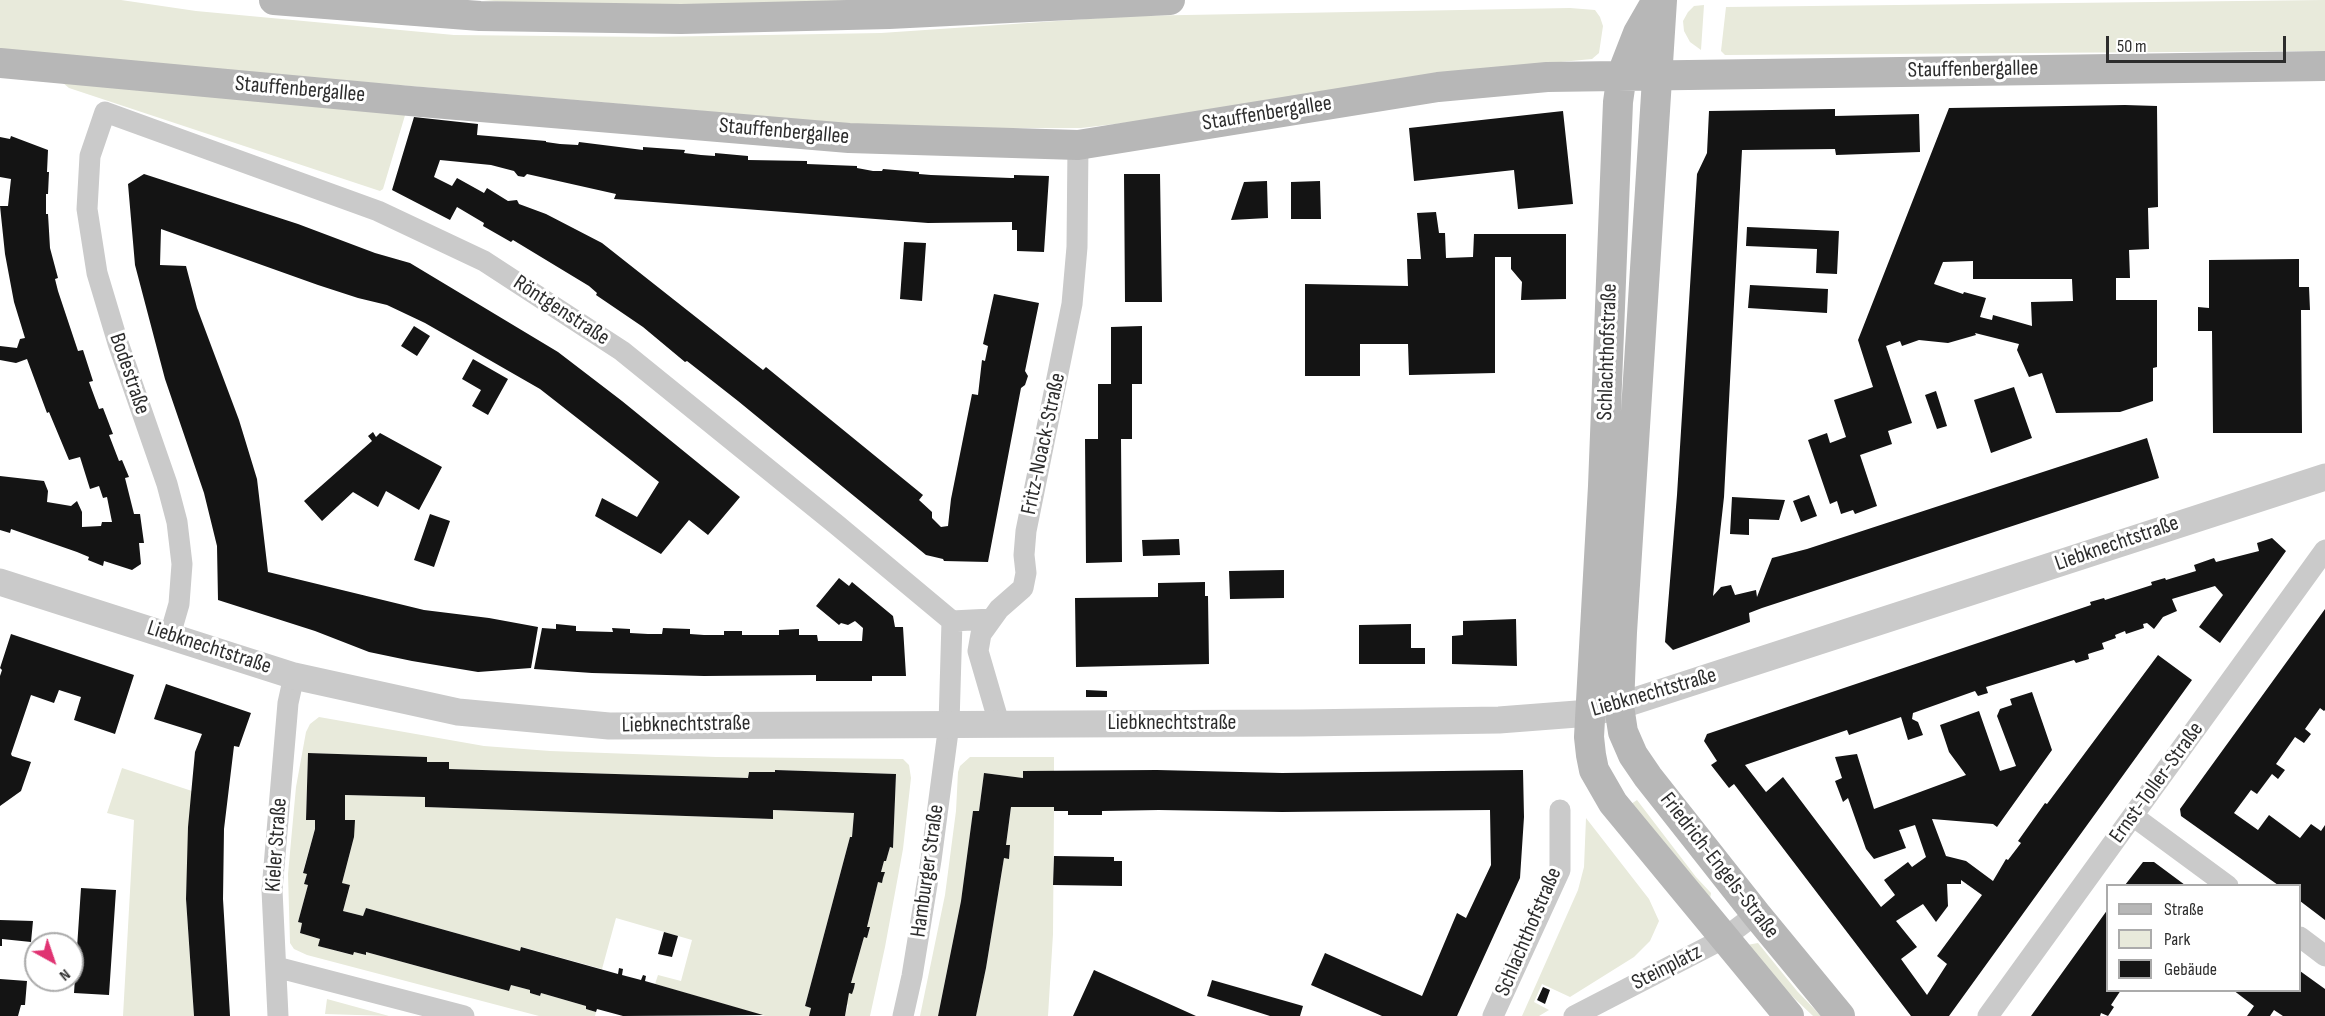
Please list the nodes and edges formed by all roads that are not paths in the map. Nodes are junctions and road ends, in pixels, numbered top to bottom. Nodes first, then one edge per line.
1 (274, 0) edge
2 (1170, 0) edge
3 (1657, 0) edge
4 (1662, 0) edge
5 (0, 63) edge
6 (2325, 66) edge
7 (1622, 74) junction
8 (1659, 75) junction
9 (105, 112) joint
10 (1078, 145) junction
11 (2325, 477) edge
12 (2325, 550) edge
13 (0, 582) edge
14 (992, 619) junction
15 (952, 621) junction
16 (170, 635) junction
17 (294, 676) junction
18 (1619, 706) junction
19 (1590, 713) junction
20 (999, 723) junction
21 (949, 724) junction
22 (1560, 810) dead end
23 (2133, 816) junction
24 (2227, 884) edge
25 (1756, 914) junction
26 (2301, 938) edge
27 (1723, 939) junction
28 (2325, 956) edge
29 (276, 967) junction
30 (278, 1016) edge
31 (464, 1016) edge
32 (903, 1016) edge
33 (1493, 1016) edge
34 (1574, 1016) edge
35 (1789, 1016) edge
36 (1840, 1016) edge
37 (1988, 1016) edge

1 - 2 main road
3 - 7 main road, Schlachthofstraße
4 - 8 main road, Schlachthofstraße
5 - 10 main road, Stauffenbergallee
6 - 8 main road, Stauffenbergallee
7 - 8 main road, Stauffenbergallee
7 - 10 main road, Stauffenbergallee
7 - 19 main road, Schlachthofstraße
8 - 18 main road, Schlachthofstraße
9 - 15 street, Röntgenstraße
9 - 16 street, Bodestraße
10 - 14 street, Fritz-Noack-Straße
11 - 18 street, Liebknechtstraße
12 - 23 street, Ernst-Toller-Straße
13 - 16 street, Liebknechtstraße
14 - 15 street
14 - 20 street, Fritz-Noack-Straße
15 - 21 street
16 - 17 street, Liebknechtstraße
17 - 21 street, Liebknechtstraße
17 - 29 street, Kieler Straße
18 - 19 street, Liebknechtstraße
18 - 25 main road, Friedrich-Engels-Straße
19 - 20 street, Liebknechtstraße
19 - 27 main road, Friedrich-Engels-Straße
20 - 21 street, Liebknechtstraße
21 - 32 street, Hamburger Straße
22 - 33 street, Schlachthofstraße
23 - 24 street
23 - 37 street, Ernst-Toller-Straße
25 - 27 street, Steinplatz
25 - 36 main road, Friedrich-Engels-Straße
26 - 28 street
27 - 34 street, Steinplatz
27 - 35 main road, Friedrich-Engels-Straße
29 - 30 street, Kieler Straße
29 - 31 street

